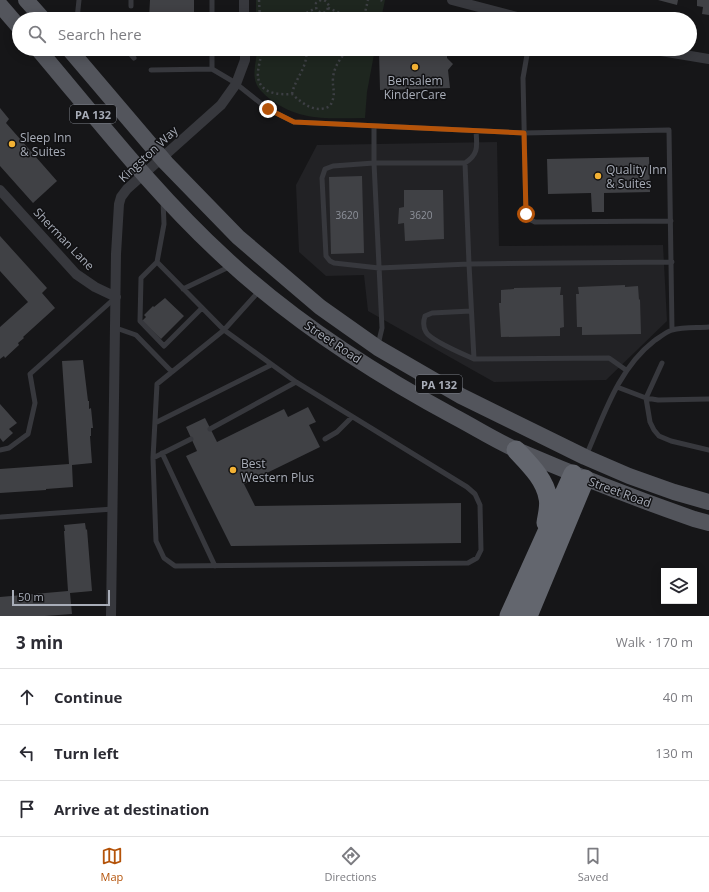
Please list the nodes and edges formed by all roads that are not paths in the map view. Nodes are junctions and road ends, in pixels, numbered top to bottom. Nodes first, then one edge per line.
1 (26, 0) edge
2 (79, 0) edge
3 (212, 0) edge
4 (244, 0) edge
5 (452, 0) edge
6 (0, 5) edge
7 (37, 12) edge
8 (78, 12) edge
9 (212, 12) edge
10 (244, 12) edge
11 (498, 12) edge
12 (12, 19) edge
13 (44, 56) edge
14 (75, 56) edge
15 (212, 56) edge
16 (245, 56) edge
17 (527, 56) edge
18 (691, 56) edge
19 (709, 59) edge
20 (212, 69) junction
21 (151, 70) dead end
22 (236, 84) junction
23 (374, 127) junction
24 (476, 131) junction
25 (524, 133) junction
26 (161, 158) junction
27 (374, 163) junction
28 (465, 163) junction
29 (144, 174) junction
30 (0, 190) edge
31 (163, 196) junction
32 (671, 221) junction
33 (157, 262) junction
34 (672, 262) junction
35 (469, 264) junction
36 (233, 265) junction
37 (379, 268) junction
38 (183, 289) junction
39 (260, 289) junction
40 (116, 297) junction
41 (202, 308) junction
42 (471, 311) junction
43 (709, 327) edge
44 (116, 328) junction
45 (224, 330) junction
46 (672, 330) junction
47 (378, 348) junction
48 (474, 359) junction
49 (662, 363) dead end
50 (271, 365) junction
51 (626, 370) junction
52 (172, 372) junction
53 (296, 382) junction
54 (617, 387) junction
55 (646, 398) junction
56 (709, 399) edge
57 (352, 416) junction
58 (155, 423) junction
59 (210, 429) dead end
60 (191, 439) dead end
61 (325, 439) dead end
62 (0, 450) edge
63 (516, 450) junction
64 (709, 450) edge
65 (162, 453) junction
66 (585, 457) junction
67 (153, 458) junction
68 (579, 477) junction
69 (709, 502) edge
70 (113, 509) junction
71 (1, 517) dead end
72 (709, 523) edge
73 (542, 544) junction
74 (215, 566) junction
75 (111, 616) edge
76 (509, 616) edge
77 (528, 616) edge

1 - 7 main road
2 - 8 lane
3 - 9 lane
4 - 10 street
5 - 11 street
6 - 12 main road
13 - 29 main road, Street Road / PA 132
14 - 26 main road, Street Road / PA 132
15 - 20 lane
16 - 22 street, Kingston Way
17 - 25 lane
18 - 19 street
20 - 21 lane
20 - 22 lane
22 - 23 lane
22 - 26 street, Kingston Way
23 - 24 lane
23 - 27 lane
24 - 25 lane
24 - 28 lane
25 - 32 lane
25 - 32 lane
26 - 29 street, Kingston Way
26 - 47 main road, Street Road / PA 132
27 - 28 lane
27 - 37 lane
27 - 37 lane
28 - 35 lane
29 - 31 main road, Street Road / PA 132
29 - 40 street, Kingston Way
30 - 40 street, Sherman Lane
31 - 33 lane
31 - 36 main road, Street Road / PA 132
32 - 34 lane
33 - 38 lane
33 - 41 lane
34 - 35 lane
34 - 46 lane
35 - 37 lane
35 - 42 lane
36 - 38 lane
36 - 39 main road, Street Road / PA 132
37 - 47 lane
38 - 41 lane
39 - 45 lane
39 - 63 main road, Street Road / PA 132
40 - 44 street, Kingston Way
40 - 62 lane
41 - 45 lane
42 - 48 lane
42 - 48 lane
43 - 46 lane
44 - 52 lane
44 - 70 street, Kingston Way
45 - 50 lane
45 - 52 lane
46 - 51 lane
47 - 66 main road, Street Road / PA 132
48 - 51 lane
49 - 55 lane
50 - 53 lane
50 - 58 lane
51 - 54 lane
52 - 58 lane
53 - 57 lane
53 - 59 lane
54 - 55 lane
54 - 66 lane
55 - 56 lane
55 - 64 lane
57 - 61 lane
57 - 74 lane
58 - 67 lane
60 - 65 lane
63 - 68 main road, Street Road / PA 132
63 - 73 highway
65 - 67 lane
65 - 74 lane
66 - 68 main road
66 - 69 main road, Street Road / PA 132
67 - 74 lane
68 - 72 main road, Street Road / PA 132
68 - 73 highway
68 - 77 highway
70 - 71 lane
70 - 75 street, Kingston Way
73 - 76 highway

